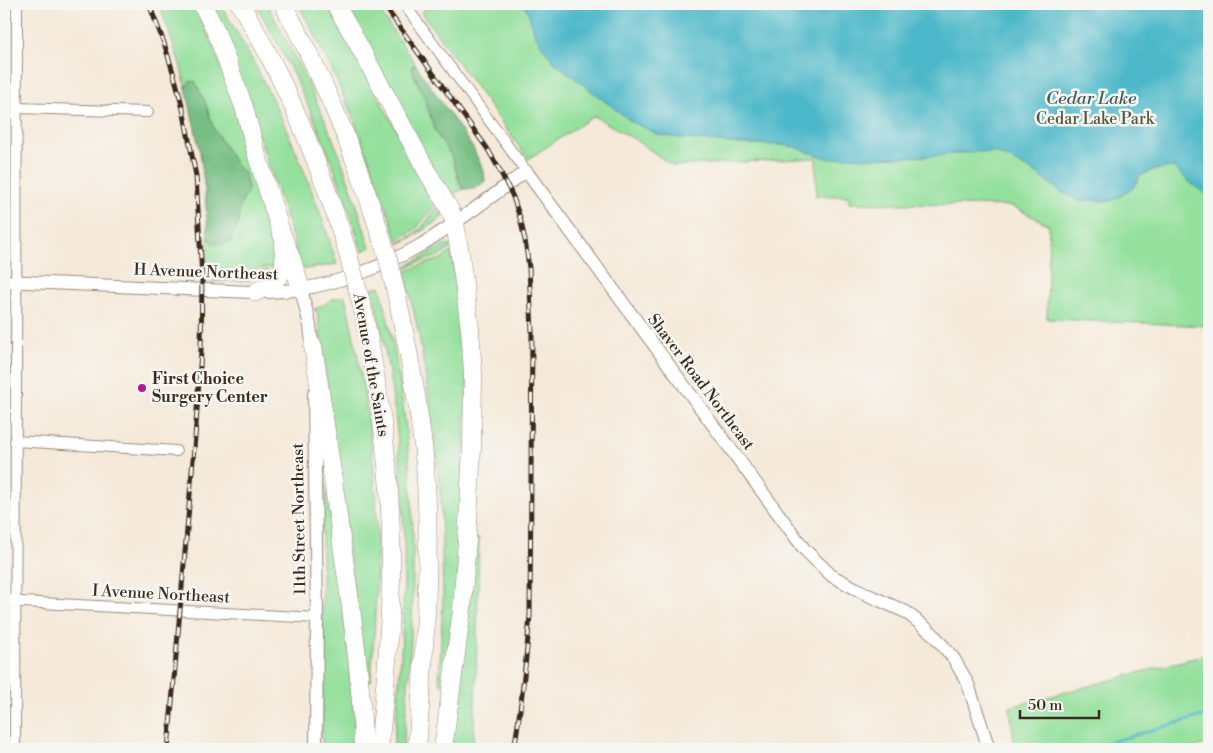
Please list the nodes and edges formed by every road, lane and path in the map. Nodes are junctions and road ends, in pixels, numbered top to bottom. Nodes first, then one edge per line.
1 (16, 4) edge
2 (202, 4) edge
3 (240, 4) edge
4 (283, 4) edge
5 (334, 4) edge
6 (404, 4) edge
7 (16, 108) junction
8 (148, 112) dead end
9 (526, 172) junction
10 (455, 222) junction
11 (281, 232) junction
12 (10, 281) edge
13 (301, 289) junction
14 (256, 292) junction
15 (313, 346) junction
16 (15, 441) junction
17 (176, 451) dead end
18 (4, 601) edge
19 (15, 601) junction
20 (317, 618) junction
21 (14, 749) edge
22 (316, 749) edge
23 (363, 749) edge
24 (379, 749) edge
25 (417, 749) edge
26 (443, 749) edge
27 (989, 749) edge

1 - 7 street
2 - 11 highway
3 - 24 highway, Avenue of the Saints, bridge
4 - 25 highway, bridge
5 - 10 highway
6 - 9 street, Shaver Road Northeast
7 - 8 street
7 - 12 street
9 - 10 street, H Avenue Northeast
9 - 27 street, Shaver Road Northeast
10 - 13 street, H Avenue Northeast
10 - 26 highway
11 - 13 highway
11 - 14 highway
12 - 14 street, H Avenue Northeast
12 - 16 street
13 - 14 street, H Avenue Northeast
13 - 15 street, 11th Street Northeast
15 - 20 street, 11th Street Northeast
15 - 23 highway
16 - 17 street
16 - 19 street
18 - 19 street, I Avenue Northeast
19 - 20 street, I Avenue Northeast
19 - 21 street
20 - 22 street, 11th Street Northeast

